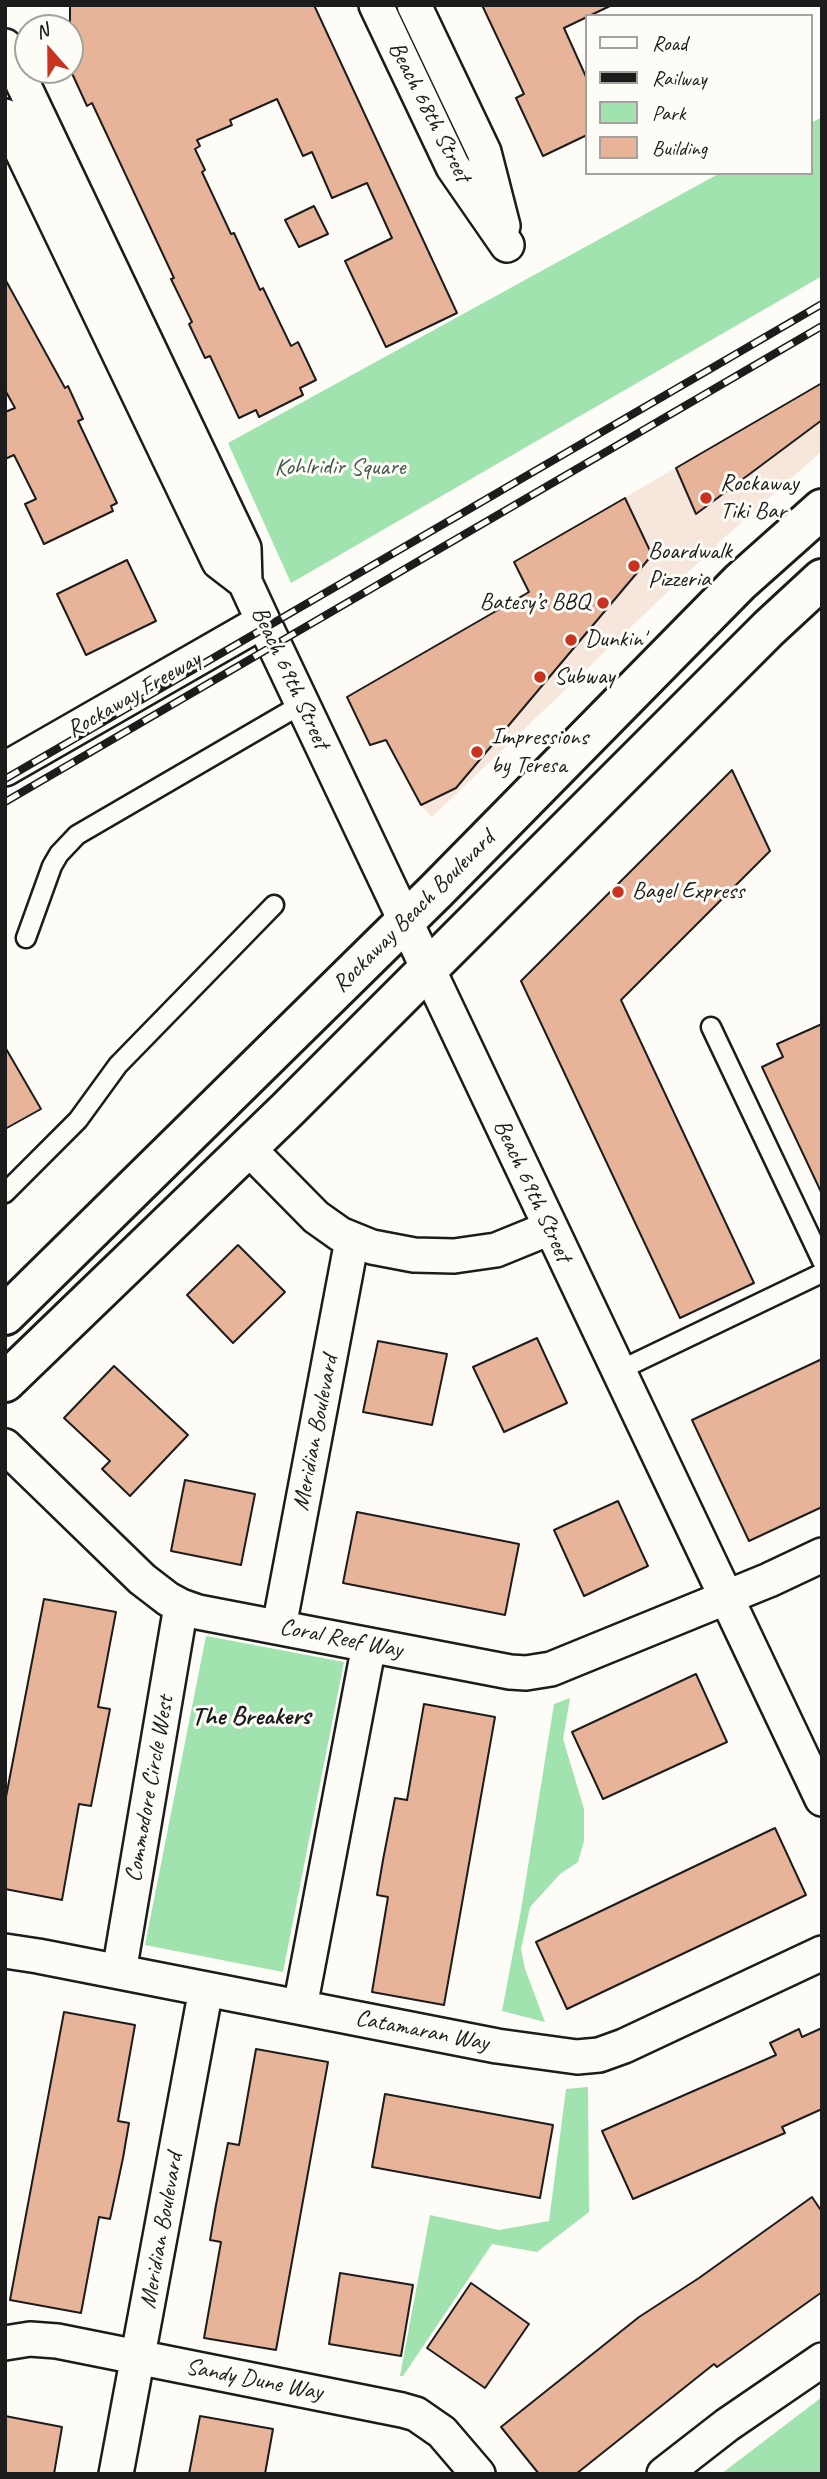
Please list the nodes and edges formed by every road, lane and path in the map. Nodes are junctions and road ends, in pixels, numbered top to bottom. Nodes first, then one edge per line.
1 (376, 5) edge
2 (414, 5) edge
3 (5, 46) edge
4 (5, 117) edge
5 (822, 509) edge
6 (822, 579) edge
7 (245, 582) junction
8 (263, 621) junction
9 (697, 625) junction
10 (732, 664) junction
11 (302, 704) junction
12 (5, 769) edge
13 (274, 905) dead end
14 (405, 922) junction
15 (26, 937) dead end
16 (428, 971) junction
17 (711, 1027) dead end
18 (247, 1147) junction
19 (5, 1193) edge
20 (550, 1228) junction
21 (352, 1240) junction
22 (822, 1261) edge
23 (822, 1273) edge
24 (5, 1315) edge
25 (618, 1371) junction
26 (5, 1382) edge
27 (5, 1446) edge
28 (822, 1555) edge
29 (726, 1597) junction
30 (181, 1606) junction
31 (279, 1626) junction
32 (369, 1645) junction
33 (822, 1799) edge
34 (5, 1951) edge
35 (822, 1953) edge
36 (119, 1972) junction
37 (206, 1989) junction
38 (300, 2007) junction
39 (5, 2343) edge
40 (138, 2358) junction
41 (822, 2360) edge
42 (116, 2474) edge
43 (478, 2474) edge
44 (664, 2474) edge

1 - 2 street, Beach 68th Street
3 - 7 street, Beach 69th Street
4 - 7 street, Beach 69th Street
5 - 9 main road, Rockaway Beach Boulevard
6 - 10 main road, Rockaway Beach Boulevard
7 - 8 street, Beach 69th Street
8 - 11 street, Beach 69th Street
8 - 12 street, Rockaway Freeway
9 - 10 main road
9 - 14 main road, Rockaway Beach Boulevard
10 - 16 main road, Rockaway Beach Boulevard
11 - 14 street, Beach 69th Street
11 - 15 lane
13 - 19 lane
14 - 16 street, Beach 69th Street
14 - 24 main road, Rockaway Beach Boulevard
16 - 18 main road, Rockaway Beach Boulevard
16 - 20 street, Beach 69th Street
17 - 22 lane
18 - 21 street
18 - 26 main road, Rockaway Beach Boulevard
20 - 21 street
20 - 25 street, Beach 69th Street
21 - 31 street, Meridian Boulevard
23 - 25 lane
25 - 29 street, Beach 69th Street
27 - 30 street, Coral Reef Way
28 - 29 street, Coral Reef Way
29 - 32 street, Coral Reef Way
29 - 33 street, Beach 69th Street
30 - 31 street, Coral Reef Way
30 - 36 street, Commodore Circle West
31 - 32 street, Coral Reef Way
32 - 38 street
34 - 36 street, Catamaran Way
35 - 38 street, Catamaran Way
36 - 37 street, Catamaran Way
37 - 38 street, Catamaran Way
37 - 40 street, Meridian Boulevard
39 - 40 street, Sandy Dune Way
40 - 42 street, Meridian Boulevard
40 - 43 street, Sandy Dune Way
41 - 44 street

